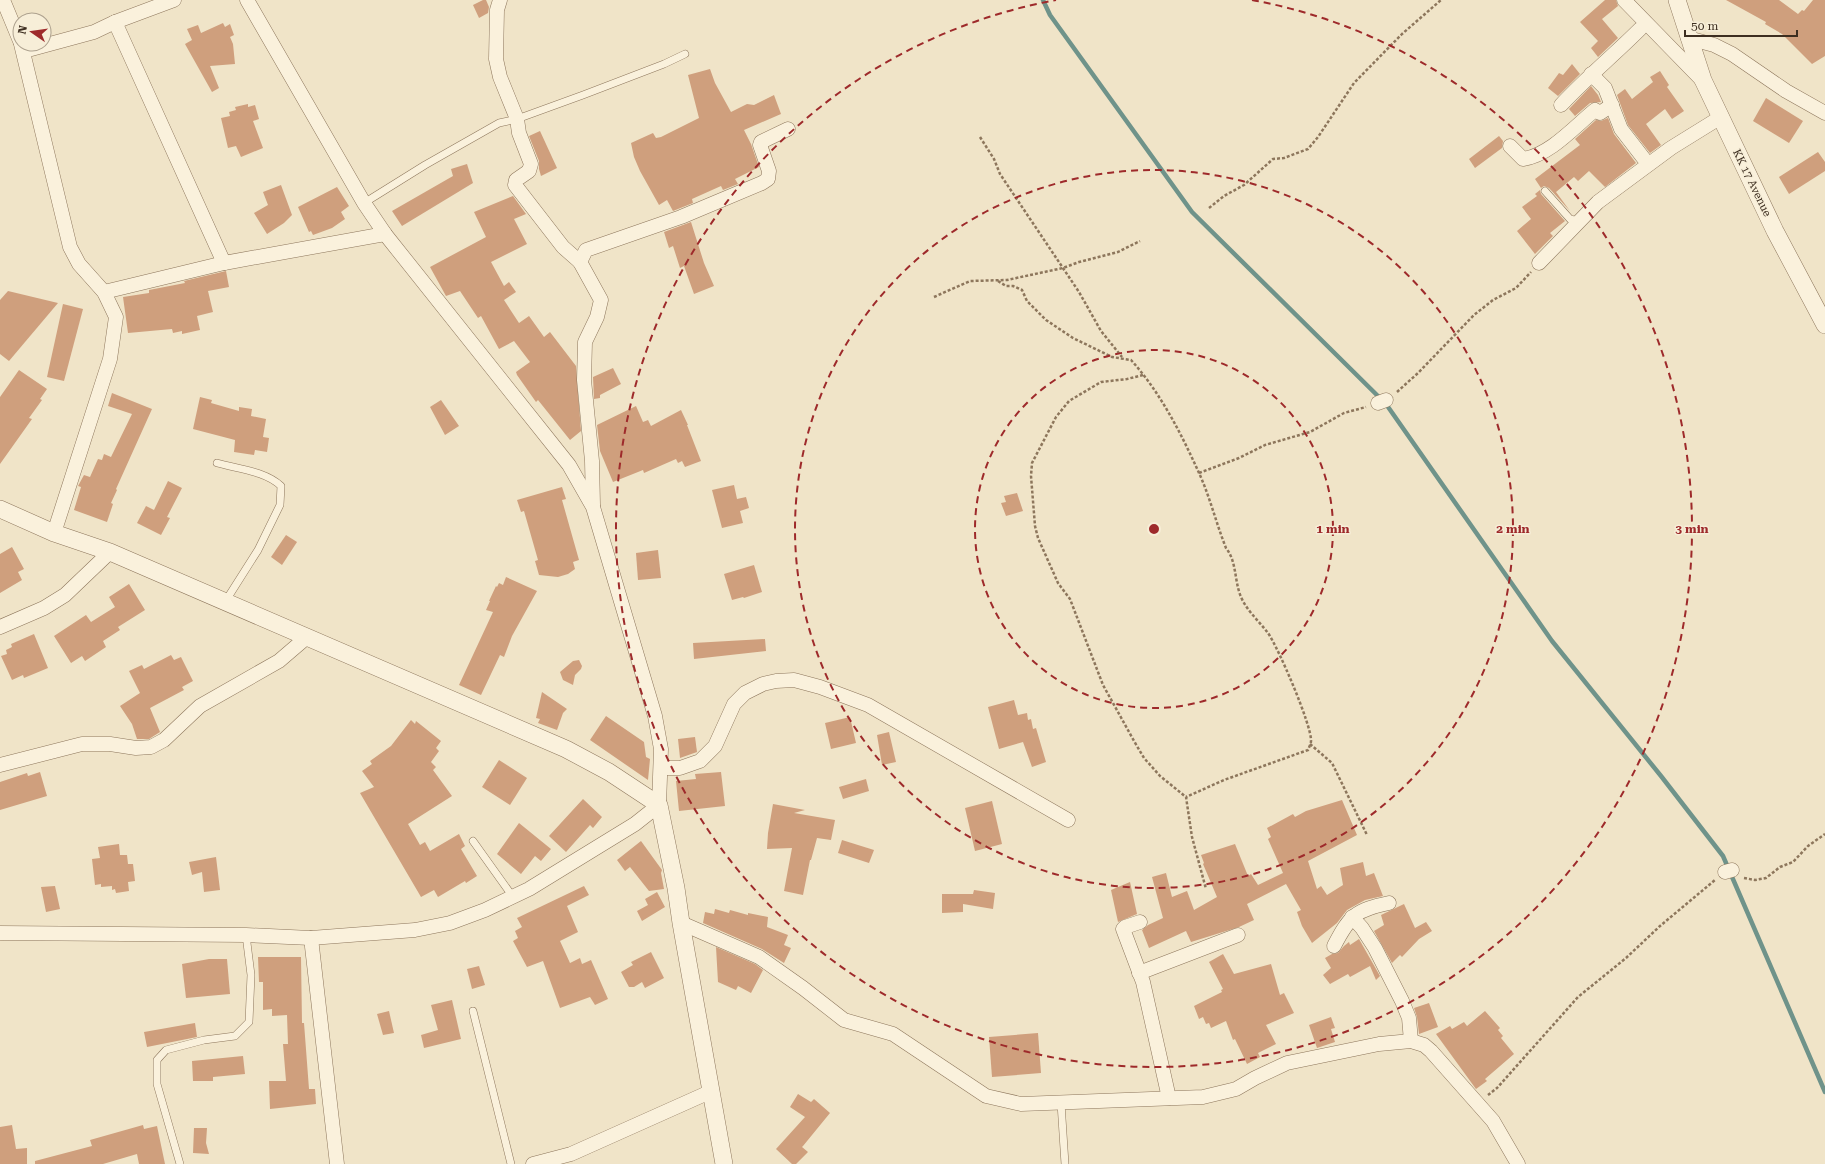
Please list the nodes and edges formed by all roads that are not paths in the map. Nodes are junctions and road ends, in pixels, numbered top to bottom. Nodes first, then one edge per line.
1 (3, 0) edge
2 (174, 0) edge
3 (248, 0) edge
4 (500, 0) edge
5 (1624, 0) edge
6 (1677, 0) edge
7 (12, 21) edge
8 (115, 22) junction
9 (1640, 29) dead end
10 (1688, 38) junction
11 (52, 40) edge
12 (24, 52) edge
13 (685, 54) dead end
14 (1592, 74) junction
15 (1703, 80) junction
16 (1561, 104) dead end
17 (1612, 105) junction
18 (1825, 113) edge
19 (1721, 117) junction
20 (517, 119) junction
21 (788, 129) dead end
22 (1510, 146) dead end
23 (1648, 164) junction
24 (1545, 191) dead end
25 (364, 203) junction
26 (1578, 221) junction
27 (384, 234) junction
28 (580, 262) junction
29 (1539, 263) road end
30 (224, 264) junction
31 (104, 292) junction
32 (1825, 324) edge
33 (217, 463) dead end
34 (593, 507) junction
35 (0, 509) edge
36 (54, 533) junction
37 (110, 552) junction
38 (225, 602) junction
39 (0, 627) edge
40 (307, 637) junction
41 (0, 765) edge
42 (661, 768) junction
43 (659, 805) junction
44 (1068, 820) dead end
45 (472, 841) dead end
46 (513, 897) junction
47 (1389, 903) dead end
48 (1352, 917) junction
49 (1140, 922) dead end
50 (681, 923) junction
51 (0, 933) edge
52 (246, 935) junction
53 (1238, 935) dead end
54 (311, 938) junction
55 (1334, 946) dead end
56 (1139, 973) junction
57 (473, 1011) dead end
58 (1411, 1041) junction
59 (712, 1091) junction
60 (1169, 1098) junction
61 (1061, 1103) junction
62 (180, 1164) edge
63 (337, 1164) edge
64 (511, 1164) edge
65 (533, 1164) edge
66 (724, 1164) edge
67 (1065, 1164) edge
68 (1518, 1164) edge

1 - 7 street
2 - 8 street
3 - 25 street
4 - 20 street
5 - 15 street
6 - 10 street, KK 17 Avenue
8 - 11 street
8 - 30 street
9 - 14 street
10 - 15 street, KK 17 Avenue
10 - 18 street
12 - 31 street
13 - 20 lane
14 - 16 street
14 - 17 street
15 - 19 street, KK 17 Avenue
17 - 22 street
17 - 23 street
19 - 23 street
19 - 32 street, KK 17 Avenue
20 - 25 lane
20 - 28 street
21 - 28 street
23 - 26 street
24 - 26 lane
25 - 27 street
26 - 29 street
27 - 30 street
27 - 34 street
28 - 34 street
30 - 31 street
31 - 36 street
33 - 38 lane
34 - 42 street
35 - 36 street
36 - 37 street
37 - 38 street
37 - 39 street
38 - 40 street
40 - 41 street
40 - 43 street
42 - 43 street
42 - 44 street
43 - 46 street
43 - 50 street
45 - 46 lane
46 - 54 street
47 - 48 street
48 - 55 street
48 - 58 street
49 - 56 street
50 - 59 street
50 - 61 street
51 - 52 street
52 - 54 street
52 - 62 lane
53 - 56 street
54 - 63 street
56 - 60 street
57 - 64 lane
58 - 60 street
58 - 68 street
59 - 65 street
59 - 66 street
60 - 61 street
61 - 67 lane

